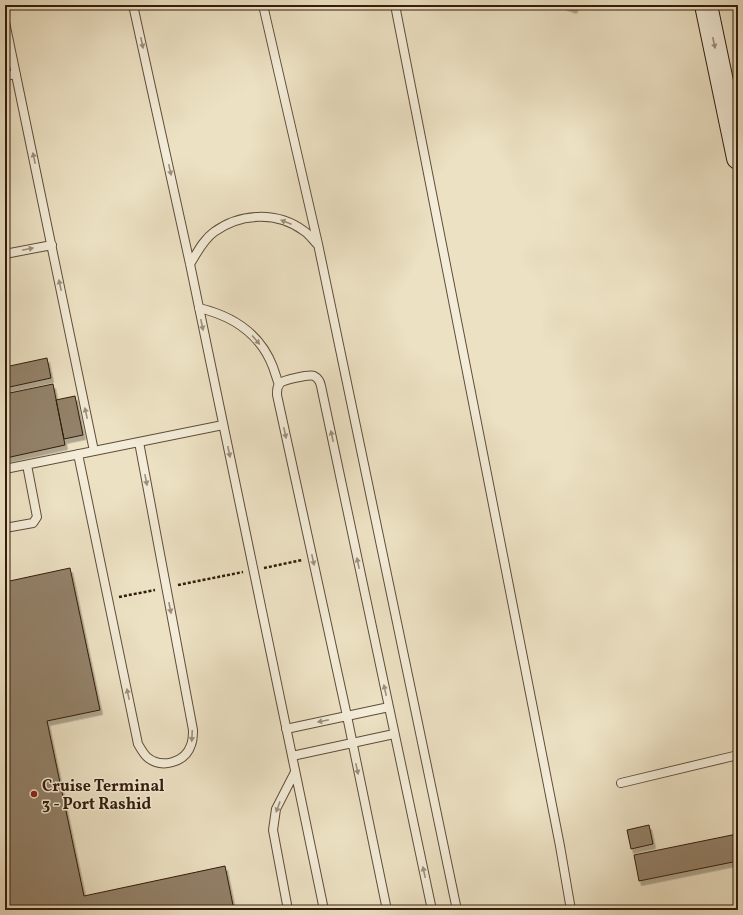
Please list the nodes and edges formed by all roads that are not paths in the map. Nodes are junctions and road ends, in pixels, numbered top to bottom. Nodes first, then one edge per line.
1 (133, 5) edge
2 (264, 5) edge
3 (395, 5) edge
4 (710, 6) edge
5 (5, 22) edge
6 (16, 74) junction
7 (5, 76) edge
8 (738, 158) edge
9 (318, 244) junction
10 (52, 245) junction
11 (5, 254) edge
12 (190, 264) junction
13 (199, 308) junction
14 (279, 385) junction
15 (223, 425) junction
16 (139, 442) junction
17 (94, 451) junction
18 (78, 454) junction
19 (27, 465) junction
20 (5, 469) edge
21 (5, 528) edge
22 (389, 707) junction
23 (347, 716) junction
24 (286, 729) junction
25 (394, 734) junction
26 (352, 743) junction
27 (738, 755) edge
28 (292, 756) junction
29 (295, 772) junction
30 (621, 783) dead end
31 (288, 910) edge
32 (324, 910) edge
33 (387, 910) edge
34 (432, 910) edge
35 (457, 910) edge
36 (571, 910) edge

1 -> 12 lane
2 - 9 lane
3 - 36 lane
4 -> 8 street
5 - 6 lane
6 - 7 lane
10 -> 6 lane
9 -> 12 lane
9 - 35 lane
11 -> 10 lane
17 -> 10 lane
12 - 13 lane
13 -> 14 lane
13 -> 15 lane
22 -> 14 lane
14 -> 23 lane
15 - 16 lane
15 -> 24 lane
16 - 17 lane
16 -> 18 lane
17 - 18 lane
18 - 19 lane
19 - 20 lane
19 - 21 lane
22 - 23 lane
22 - 25 lane
23 -> 24 lane
23 - 26 lane
24 - 28 lane
25 - 26 lane
34 -> 25 lane
26 - 28 lane
26 -> 33 lane
27 - 30 lane
28 - 29 lane
29 -> 31 lane
29 - 32 lane

